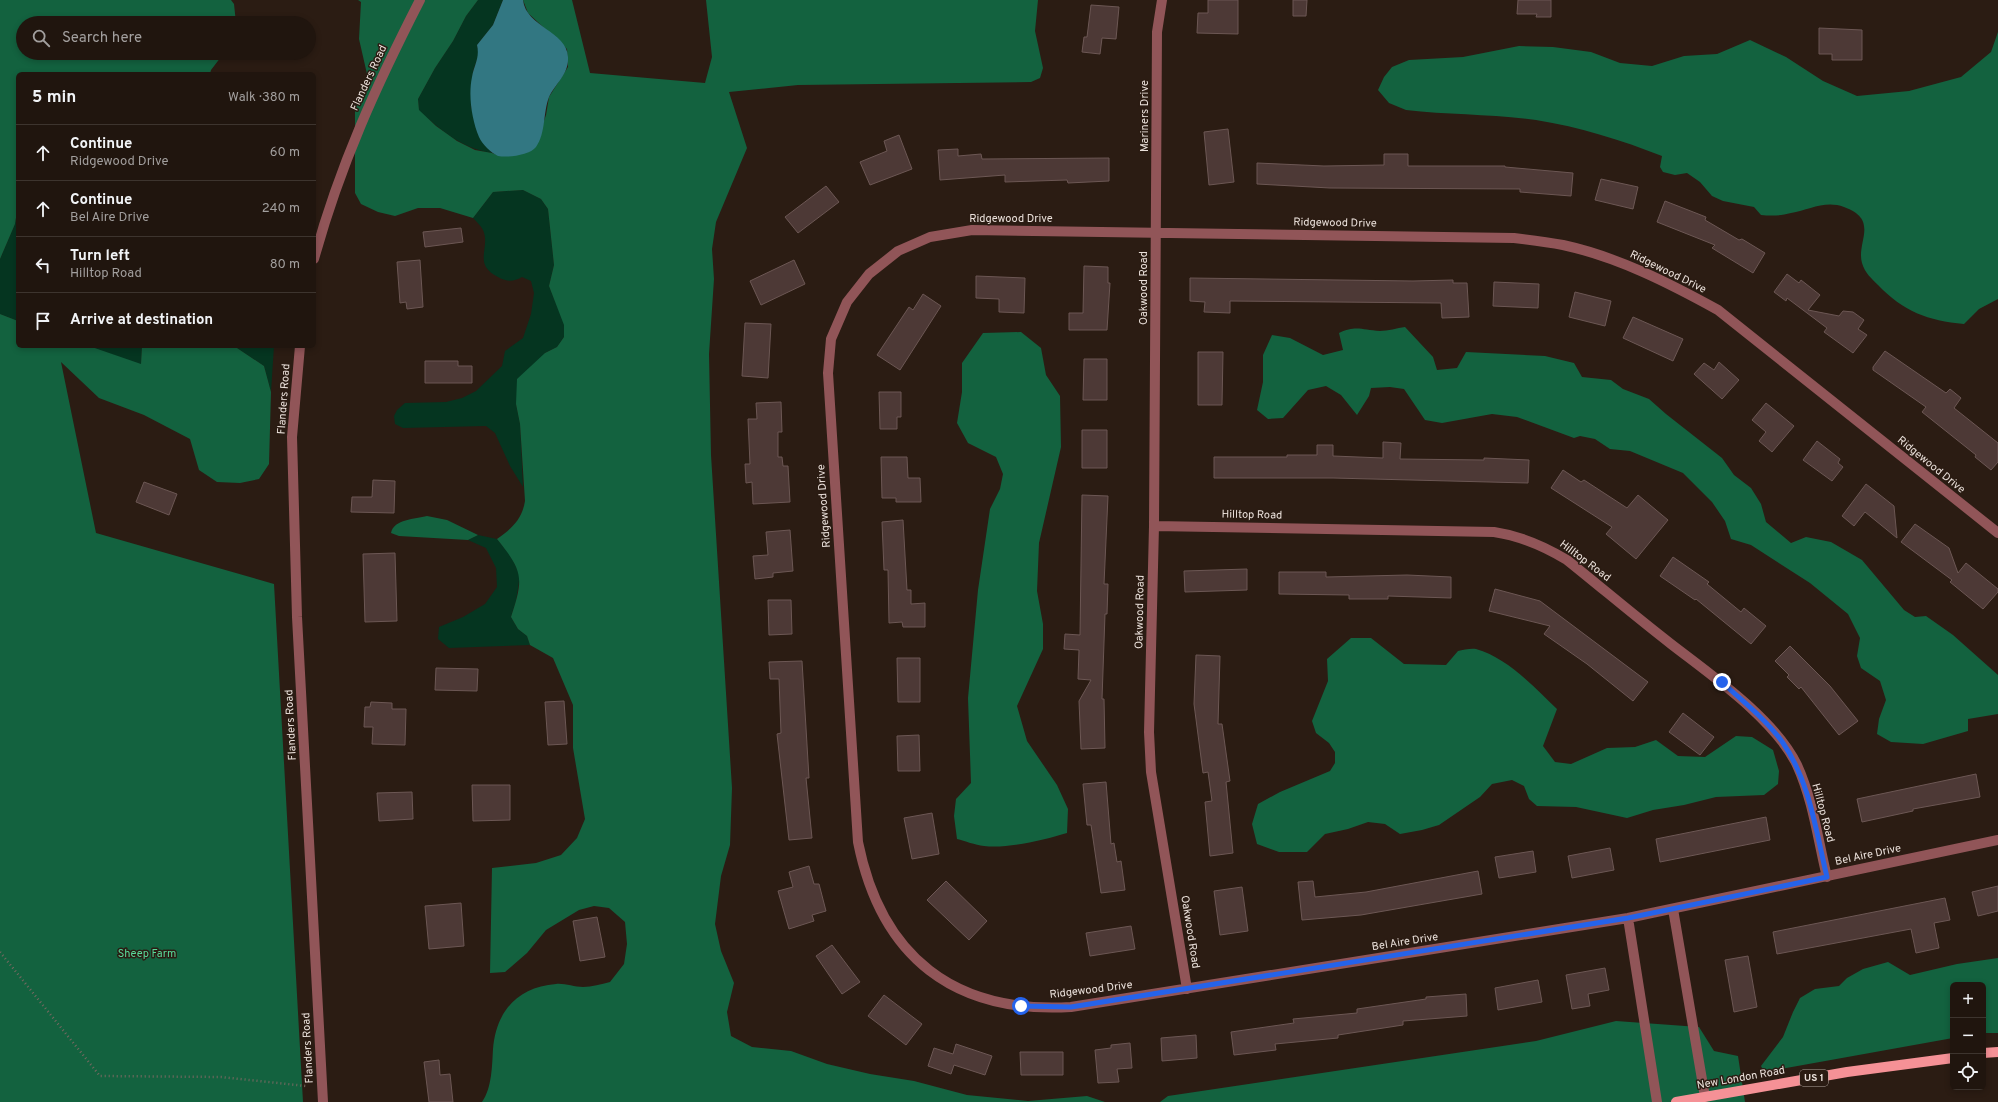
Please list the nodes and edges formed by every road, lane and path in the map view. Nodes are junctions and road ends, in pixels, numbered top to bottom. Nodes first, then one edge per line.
1 (420, 0) edge
2 (1162, 0) edge
3 (1156, 233) junction
4 (316, 252) edge
5 (300, 348) edge
6 (1154, 526) junction
7 (1998, 533) edge
8 (1998, 840) edge
9 (1827, 877) junction
10 (1673, 909) junction
11 (1628, 918) junction
12 (0, 952) edge
13 (1187, 989) junction
14 (1998, 1052) edge
15 (1986, 1054) edge
16 (1950, 1058) edge
17 (306, 1086) dead end
18 (1705, 1097) junction
19 (323, 1102) edge
20 (1657, 1102) edge
21 (1676, 1102) edge

1 - 4 street, Flanders Road
2 - 3 street, Mariners Drive
3 - 6 street, Oakwood Road
3 - 7 street, Ridgewood Drive
3 - 13 street, Ridgewood Drive
5 - 19 street, Flanders Road
6 - 9 street, Hilltop Road
6 - 13 street, Oakwood Road
8 - 9 street, Bel Aire Drive
9 - 10 street, Bel Aire Drive
10 - 11 street, Bel Aire Drive
10 - 18 street
11 - 13 street, Bel Aire Drive
11 - 20 street
12 - 17 path
14 - 15 main road
16 - 18 main road, New London Road / US 1
18 - 21 main road, New London Road / US 1

